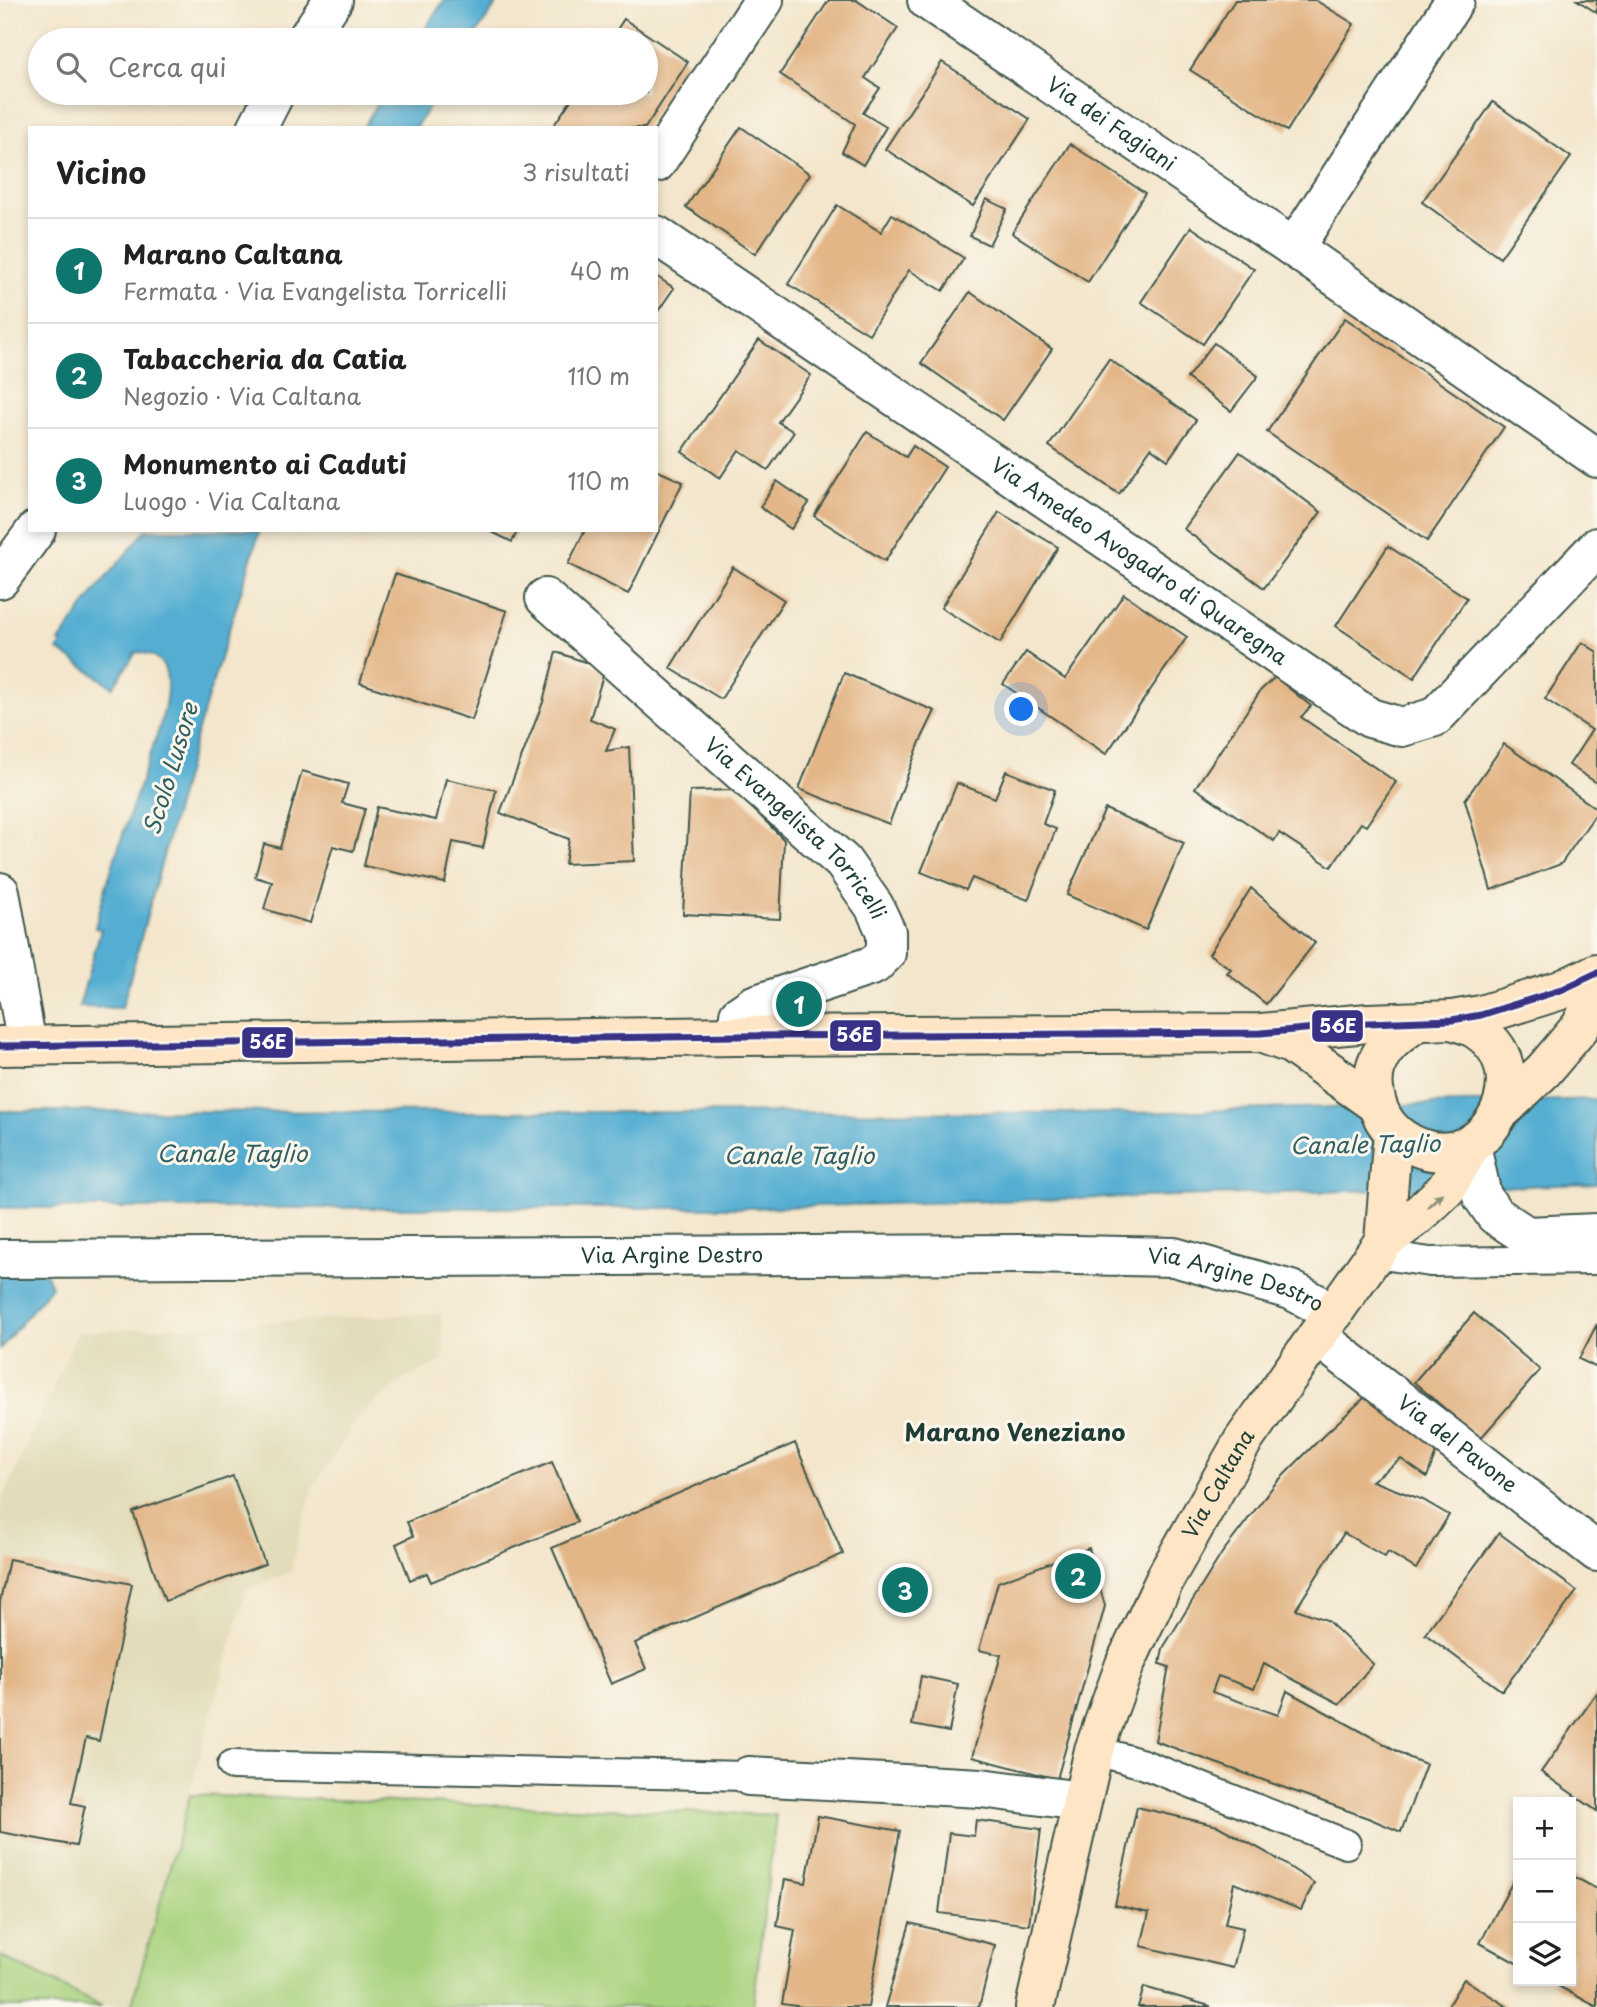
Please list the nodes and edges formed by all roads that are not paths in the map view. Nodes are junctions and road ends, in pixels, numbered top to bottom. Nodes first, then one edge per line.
1 (333, 0) edge
2 (764, 0) edge
3 (927, 0) edge
4 (1455, 0) edge
5 (314, 28) edge
6 (269, 105) edge
7 (258, 126) edge
8 (658, 160) edge
9 (658, 236) edge
10 (1294, 248) junction
11 (1597, 458) edge
12 (35, 532) edge
13 (1597, 547) edge
14 (0, 579) edge
15 (545, 598) dead end
16 (0, 892) edge
17 (1597, 973) edge
18 (1597, 993) edge
19 (1435, 1021) junction
20 (1261, 1034) junction
21 (738, 1036) junction
22 (14, 1046) edge
23 (1504, 1093) junction
24 (1381, 1107) junction
25 (1471, 1145) junction
26 (1597, 1233) edge
27 (1380, 1248) junction
28 (0, 1259) edge
29 (1597, 1260) edge
30 (1325, 1325) junction
31 (1597, 1552) edge
32 (1094, 1750) junction
33 (232, 1765) dead end
34 (749, 1776) joint
35 (1082, 1801) junction
36 (1346, 1844) dead end
37 (1035, 2007) edge

1 - 5 street
2 - 8 street
3 - 10 street, Via dei Fagiani
4 - 10 street
6 - 7 street
9 - 13 street, Via Amedeo Avogadro di Quaregna
10 - 11 street, Via dei Fagiani
12 - 14 street
15 - 21 street, Via Evangelista Torricelli
16 - 22 street
17 - 19 main road
18 - 23 main road
19 - 20 main road
19 - 23 main road
19 - 24 main road
20 - 21 main road
20 - 24 main road
21 - 22 main road
23 - 25 main road
24 - 25 main road
24 - 27 main road
25 - 26 street
27 -> 25 main road, Via Caltana
27 - 29 lane
27 - 30 main road, Via Caltana
28 - 30 street, Via Argine Destro
30 - 31 street, Via del Pavone
30 - 32 main road, Via Caltana
32 - 35 main road, Via Caltana
32 - 36 lane
33 - 34 lane
34 - 35 street
35 - 37 main road, Via Caltana

